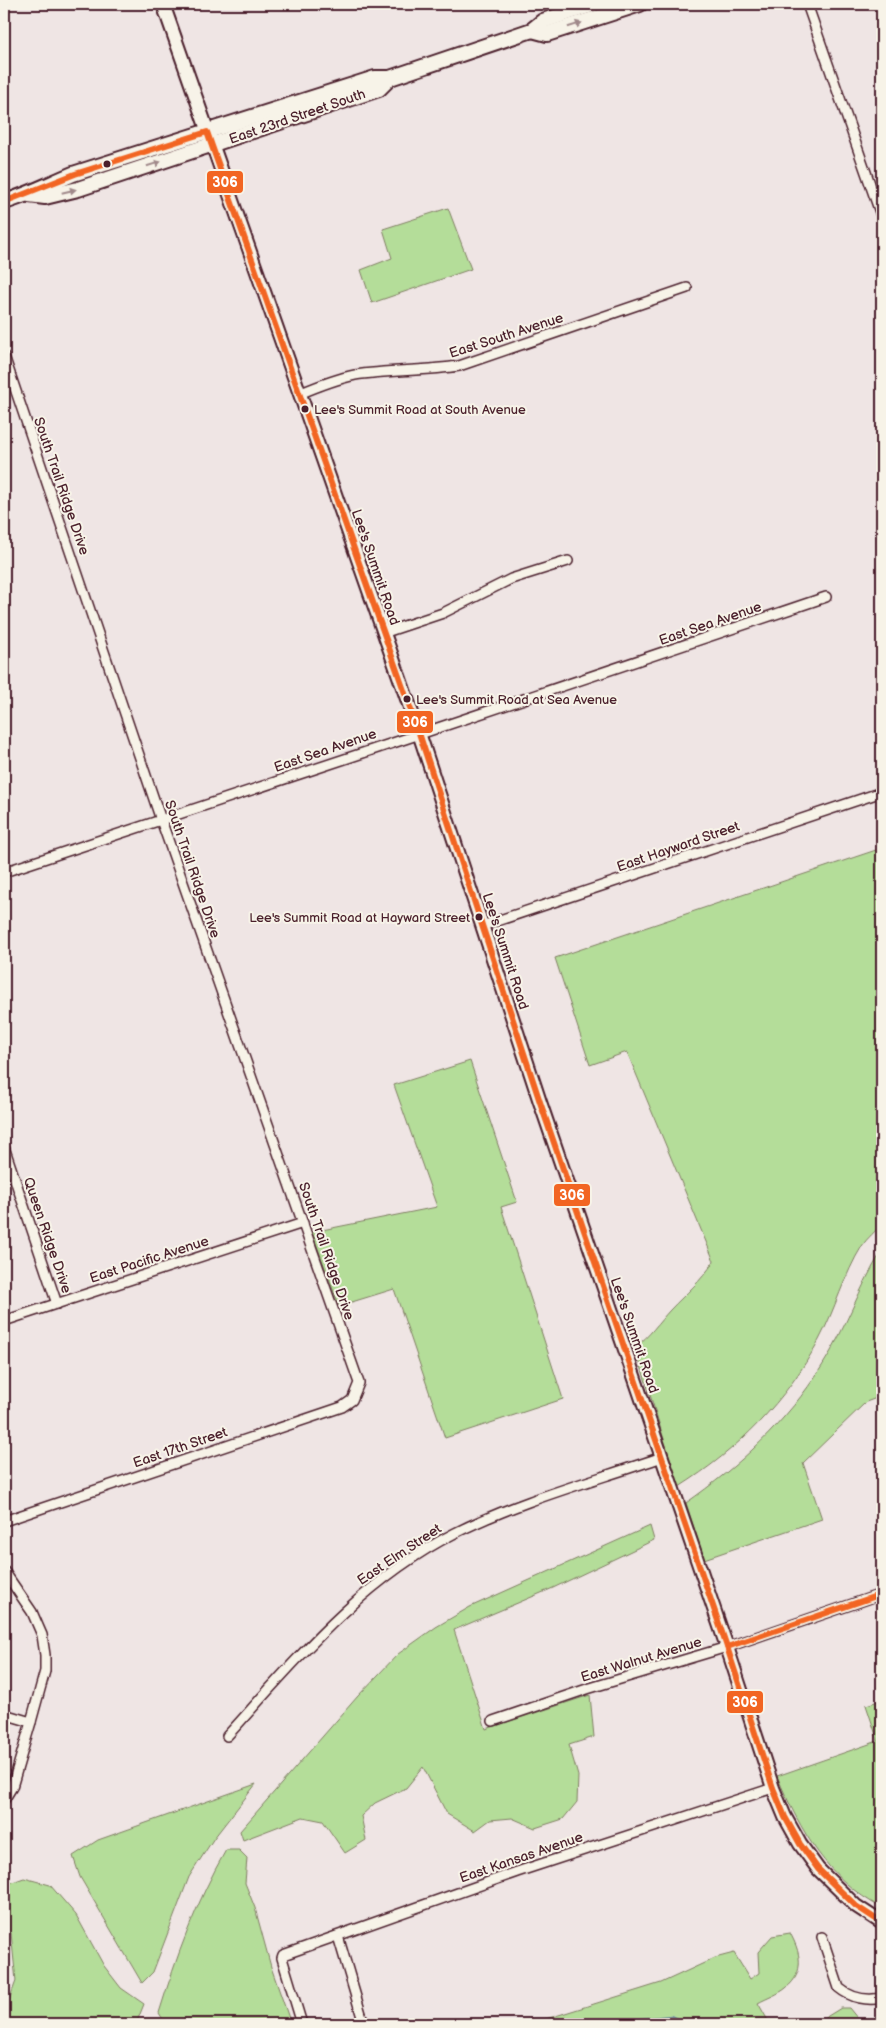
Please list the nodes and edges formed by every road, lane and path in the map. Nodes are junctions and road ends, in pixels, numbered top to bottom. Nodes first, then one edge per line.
1 (163, 4) edge
2 (594, 4) edge
3 (640, 4) edge
4 (807, 4) edge
5 (615, 8) edge
6 (532, 30) junction
7 (210, 139) junction
8 (4, 202) edge
9 (882, 218) edge
10 (687, 288) dead end
11 (4, 356) edge
12 (299, 394) junction
13 (568, 561) dead end
14 (826, 597) dead end
15 (383, 632) junction
16 (419, 733) junction
17 (882, 792) edge
18 (161, 820) junction
19 (4, 872) edge
20 (482, 926) junction
21 (4, 1147) edge
22 (303, 1223) junction
23 (57, 1304) junction
24 (4, 1321) edge
25 (357, 1389) joint
26 (662, 1457) junction
27 (4, 1521) edge
28 (4, 1571) edge
29 (882, 1594) edge
30 (727, 1647) junction
31 (4, 1714) edge
32 (493, 1721) dead end
33 (31, 1722) junction
34 (227, 1736) dead end
35 (773, 1788) junction
36 (4, 1800) edge
37 (882, 1924) edge
38 (338, 1936) junction
39 (822, 1937) dead end
40 (882, 1998) edge
41 (302, 2024) edge
42 (364, 2024) edge

1 - 7 main road, Lee's Summit Road
2 - 6 main road, East 23rd Street South
3 - 5 main road, East 23rd Street South
4 - 9 street
6 -> 5 main road, East 23rd Street South
6 - 7 main road, East 23rd Street South
7 - 8 main road, East 23rd Street South
7 - 12 main road, Lee's Summit Road
10 - 12 street, East South Avenue
11 - 18 street, South Trail Ridge Drive
12 - 15 main road, Lee's Summit Road
13 - 15 street
14 - 16 street, East Sea Avenue
15 - 16 main road, Lee's Summit Road
16 - 18 street, East Sea Avenue
16 - 20 main road, Lee's Summit Road
17 - 20 street, East Hayward Street
18 - 19 street, East Sea Avenue
18 - 22 street, South Trail Ridge Drive
20 - 26 main road, Lee's Summit Road
21 - 23 street, Queen Ridge Drive
22 - 23 street, East Pacific Avenue
22 - 25 street, South Trail Ridge Drive
23 - 24 street, East Pacific Avenue
25 - 27 street, East 17th Street
26 - 30 main road, Lee's Summit Road
26 - 34 street, East Elm Street
28 - 33 street
29 - 30 street, East Walnut Avenue
30 - 32 street, East Walnut Avenue
30 - 35 main road, Lee's Summit Road
31 - 33 street
33 - 36 street
35 - 37 main road, Lee's Summit Road
35 - 38 street, East Kansas Avenue
38 - 41 street, East Kansas Avenue
38 - 42 street
39 - 40 street

